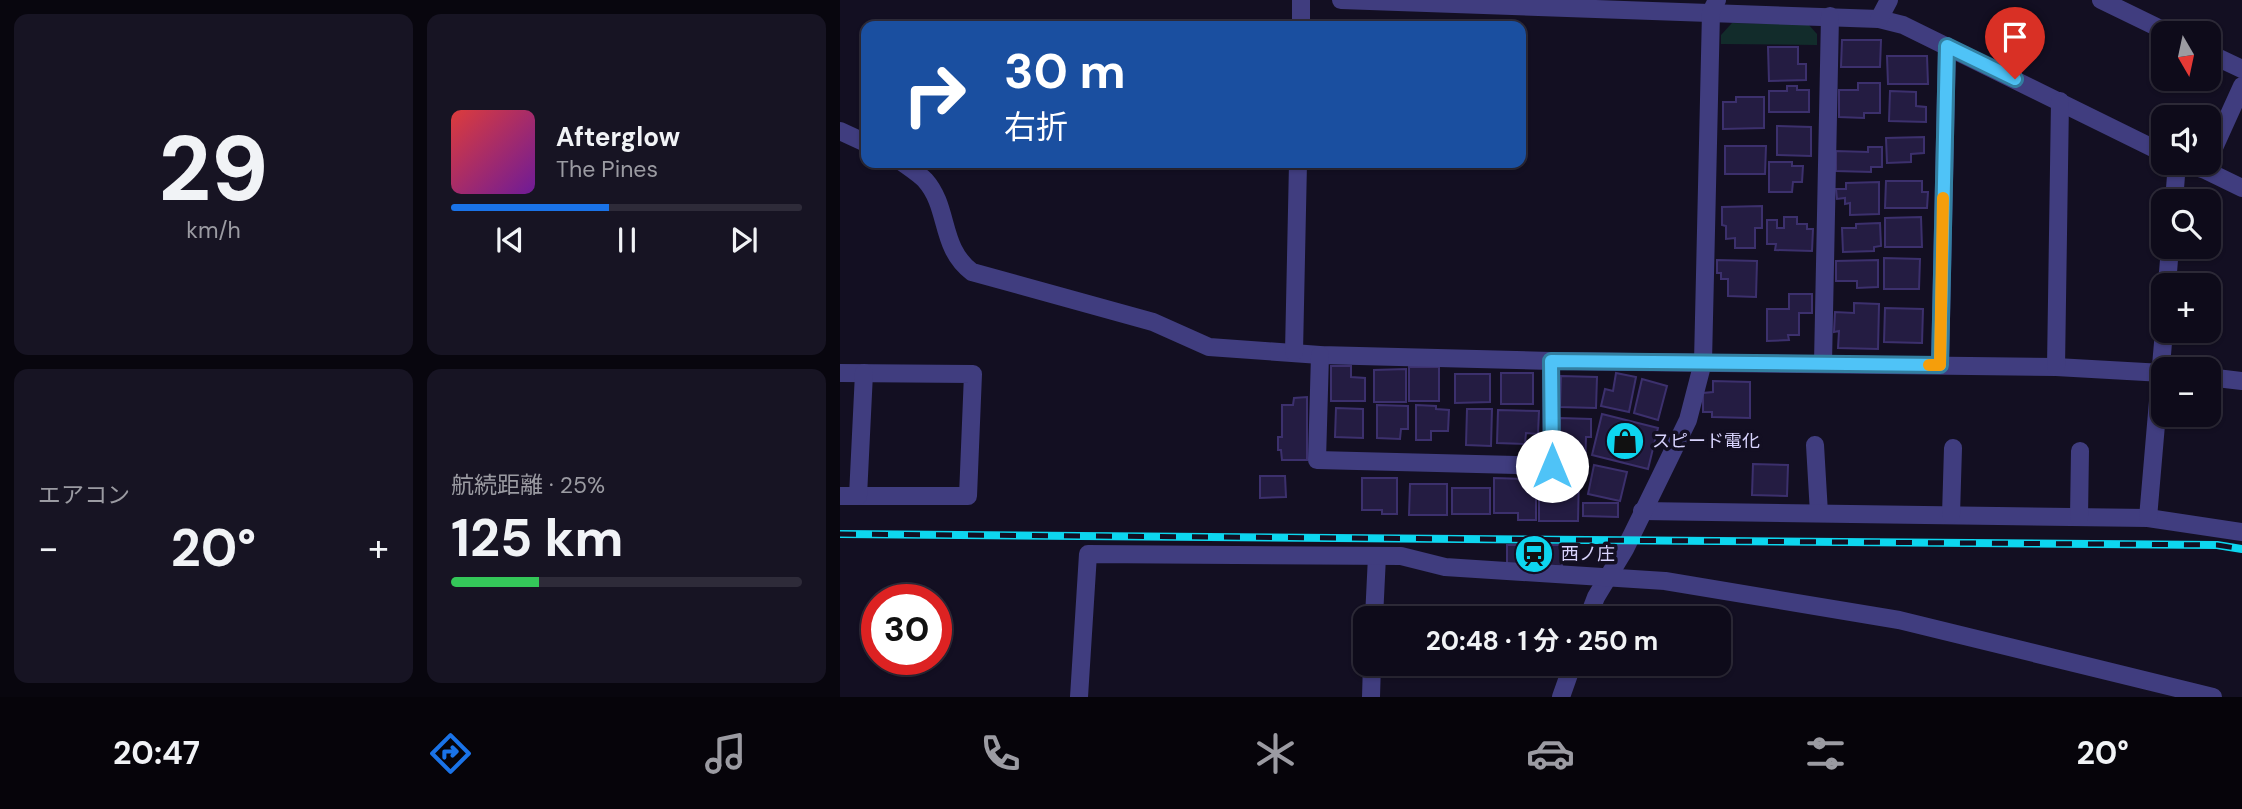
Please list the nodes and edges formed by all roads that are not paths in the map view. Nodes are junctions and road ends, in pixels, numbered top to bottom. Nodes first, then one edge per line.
1 (1301, 0) edge
2 (1341, 0) edge
3 (1889, 0) edge
4 (2101, 0) edge
5 (1714, 6) edge
6 (1830, 16) junction
7 (1879, 19) junction
8 (1301, 21) edge
9 (2151, 24) edge
10 (1947, 46) junction
11 (2221, 59) edge
12 (2242, 69) edge
13 (2242, 86) edge
14 (2060, 101) junction
15 (840, 131) edge
16 (2221, 133) edge
17 (861, 141) edge
18 (2151, 147) edge
19 (909, 168) edge
20 (1298, 168) edge
21 (2221, 174) edge
22 (2242, 188) edge
23 (1294, 352) junction
24 (1320, 355) junction
25 (1551, 361) junction
26 (1703, 362) junction
27 (1824, 363) junction
28 (1940, 365) junction
29 (2056, 367) junction
30 (2151, 372) edge
31 (840, 373) edge
32 (864, 373) junction
33 (2221, 379) edge
34 (2242, 381) edge
35 (2157, 427) edge
36 (1815, 445) dead end
37 (1953, 448) dead end
38 (2080, 451) dead end
39 (849, 496) edge
40 (1642, 511) junction
41 (1819, 513) junction
42 (1951, 515) junction
43 (2079, 517) junction
44 (2148, 518) junction
45 (2242, 532) edge
46 (1377, 556) junction
47 (1608, 576) junction
48 (1375, 606) edge
49 (1592, 606) edge
50 (1372, 676) edge
51 (1568, 676) edge
52 (1079, 697) edge
53 (1371, 697) edge
54 (1561, 697) edge
55 (2213, 697) edge

1 - 8 street
2 - 5 street
3 - 7 street
4 - 9 street
5 - 6 street
5 - 26 street
6 - 7 street
6 - 27 street
7 - 10 street
10 - 14 street
10 - 28 street
11 - 12 street
13 - 16 street
14 - 18 street
14 - 29 street
15 - 17 street
19 - 23 street
20 - 23 street
21 - 22 street
23 - 24 street
24 - 25 street
24 - 25 street
25 - 26 street
26 - 27 street
26 - 40 street
27 - 28 street
28 - 29 street
29 - 30 street
31 - 32 street
32 - 39 street
32 - 39 street
33 - 34 street
35 - 44 street
36 - 41 street
37 - 42 street
38 - 43 street
40 - 41 street
40 - 47 street
41 - 42 street
42 - 43 street
43 - 44 street
44 - 45 street
46 - 47 street
46 - 48 street
46 - 52 street
47 - 49 street
47 - 55 street
50 - 53 street
51 - 54 street

